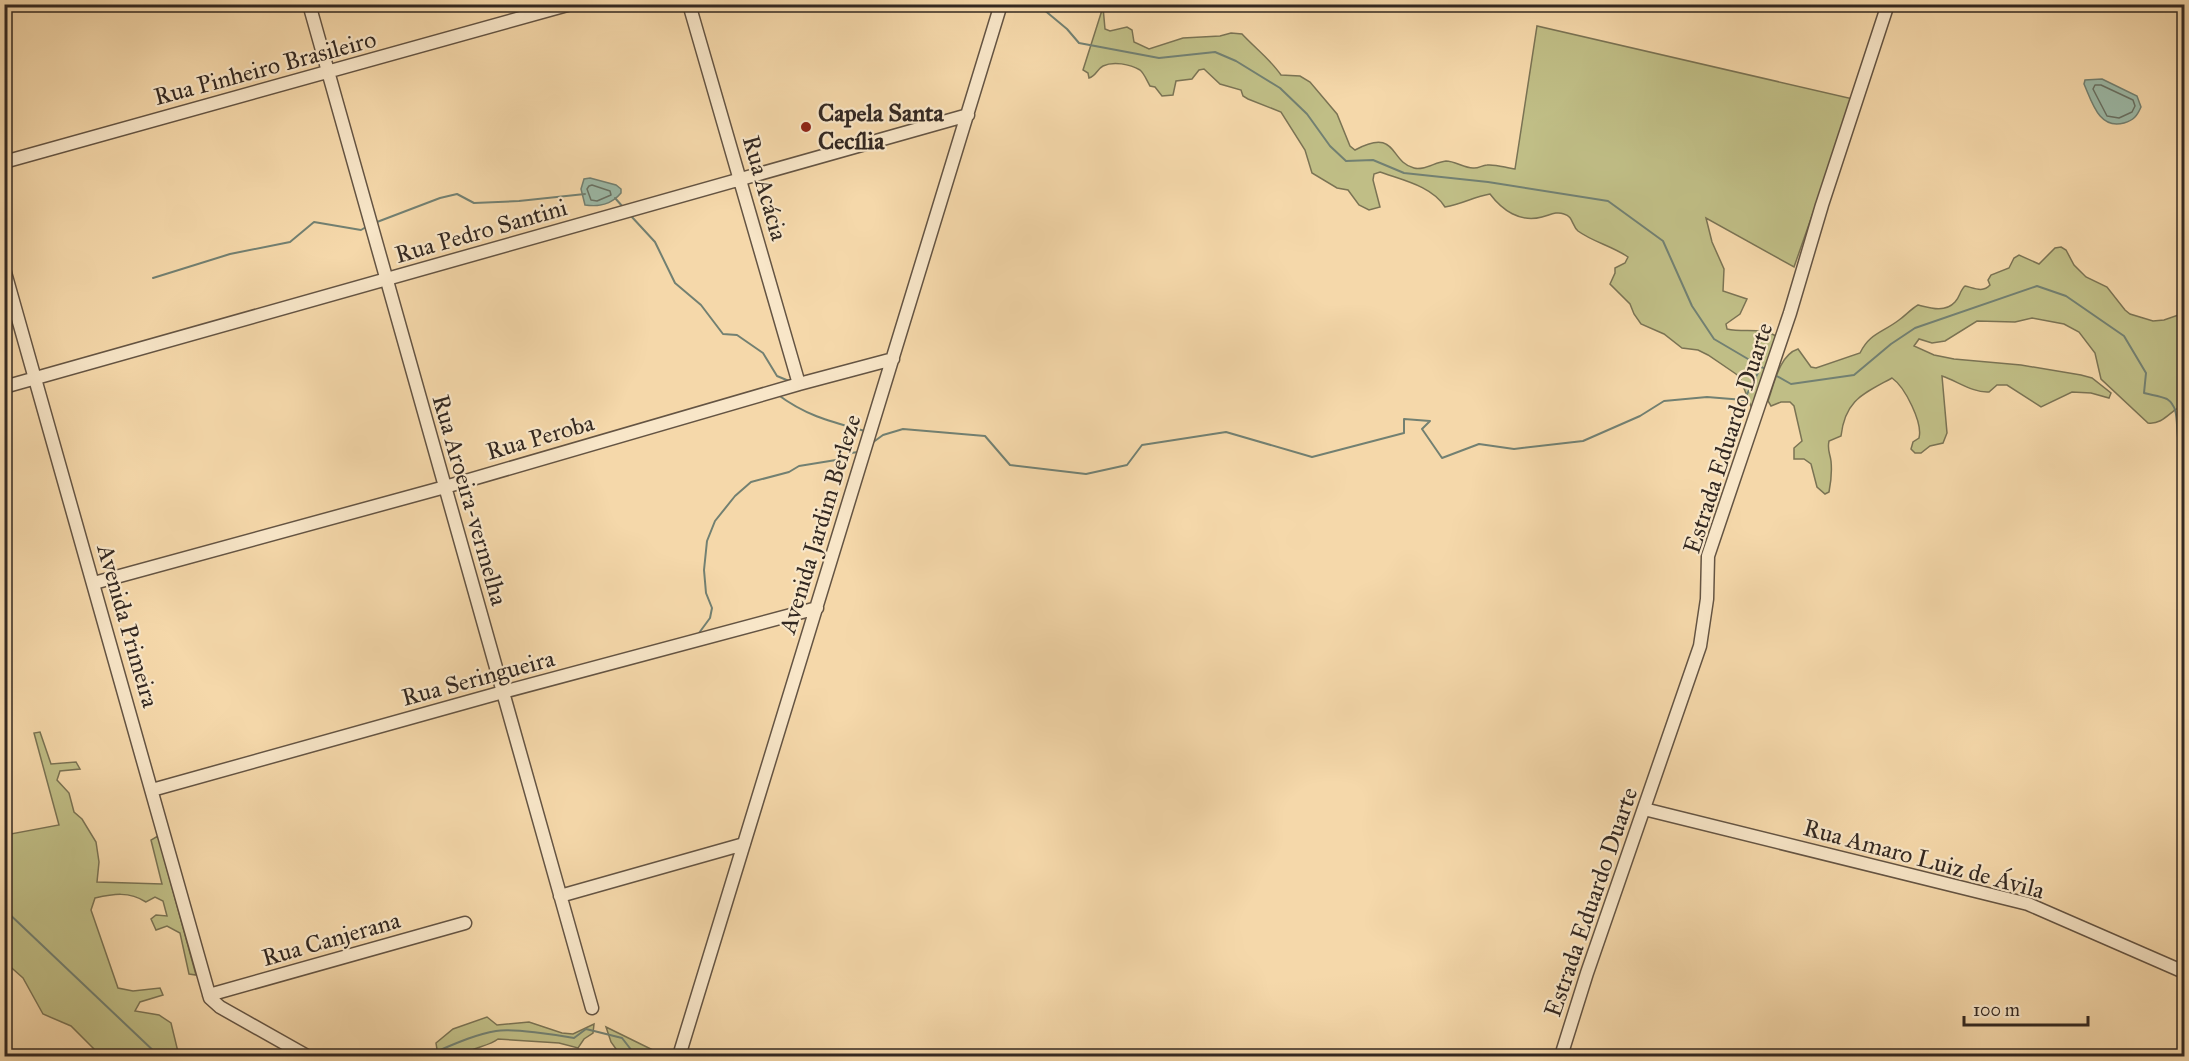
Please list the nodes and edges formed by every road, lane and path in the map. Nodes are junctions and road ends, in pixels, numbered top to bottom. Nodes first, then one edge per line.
1 (309, 4) edge
2 (571, 4) edge
3 (690, 4) edge
4 (1001, 4) edge
5 (1888, 4) edge
6 (328, 73) junction
7 (968, 115) junction
8 (4, 162) edge
9 (740, 180) junction
10 (4, 269) edge
11 (386, 280) junction
12 (893, 359) junction
13 (36, 379) junction
14 (799, 384) junction
15 (4, 387) edge
16 (445, 487) junction
17 (94, 583) junction
18 (817, 608) junction
19 (502, 692) junction
20 (152, 790) junction
21 (1644, 809) junction
22 (744, 844) junction
23 (560, 896) junction
24 (465, 923) dead end
25 (2184, 972) edge
26 (209, 995) junction
27 (592, 1008) dead end
28 (307, 1056) edge
29 (679, 1056) edge
30 (1561, 1056) edge

1 - 6 street, Rua Aroeira-vermelha
2 - 6 street, Rua Pinheiro Brasileiro
3 - 9 street, Rua Acácia
4 - 7 street, Avenida Jardim Berleze
5 - 21 street, Estrada Eduardo Duarte
6 - 8 street, Rua Pinheiro Brasileiro
6 - 11 street, Rua Aroeira-vermelha
7 - 9 street, Rua Pedro Santini
7 - 12 street, Avenida Jardim Berleze
9 - 11 street, Rua Pedro Santini
9 - 14 street, Rua Acácia
10 - 13 street, Avenida Primeira
11 - 13 street, Rua Pedro Santini
11 - 16 street, Rua Aroeira-vermelha
12 - 14 street, Rua Peroba
12 - 18 street, Avenida Jardim Berleze
13 - 15 street, Rua Pedro Santini
13 - 17 street, Avenida Primeira
14 - 16 street, Rua Peroba
16 - 17 street, Rua Peroba
16 - 19 street, Rua Aroeira-vermelha
17 - 20 street, Avenida Primeira
18 - 19 street, Rua Seringueira
18 - 22 street, Avenida Jardim Berleze
19 - 20 street, Rua Seringueira
19 - 23 street, Rua Aroeira-vermelha
20 - 26 street, Avenida Primeira
21 - 25 street, Rua Amaro Luiz de Ávila
21 - 30 street, Estrada Eduardo Duarte
22 - 23 street
22 - 29 street, Avenida Jardim Berleze
23 - 27 street, Rua Aroeira-vermelha
24 - 26 street, Rua Canjerana
26 - 28 street

